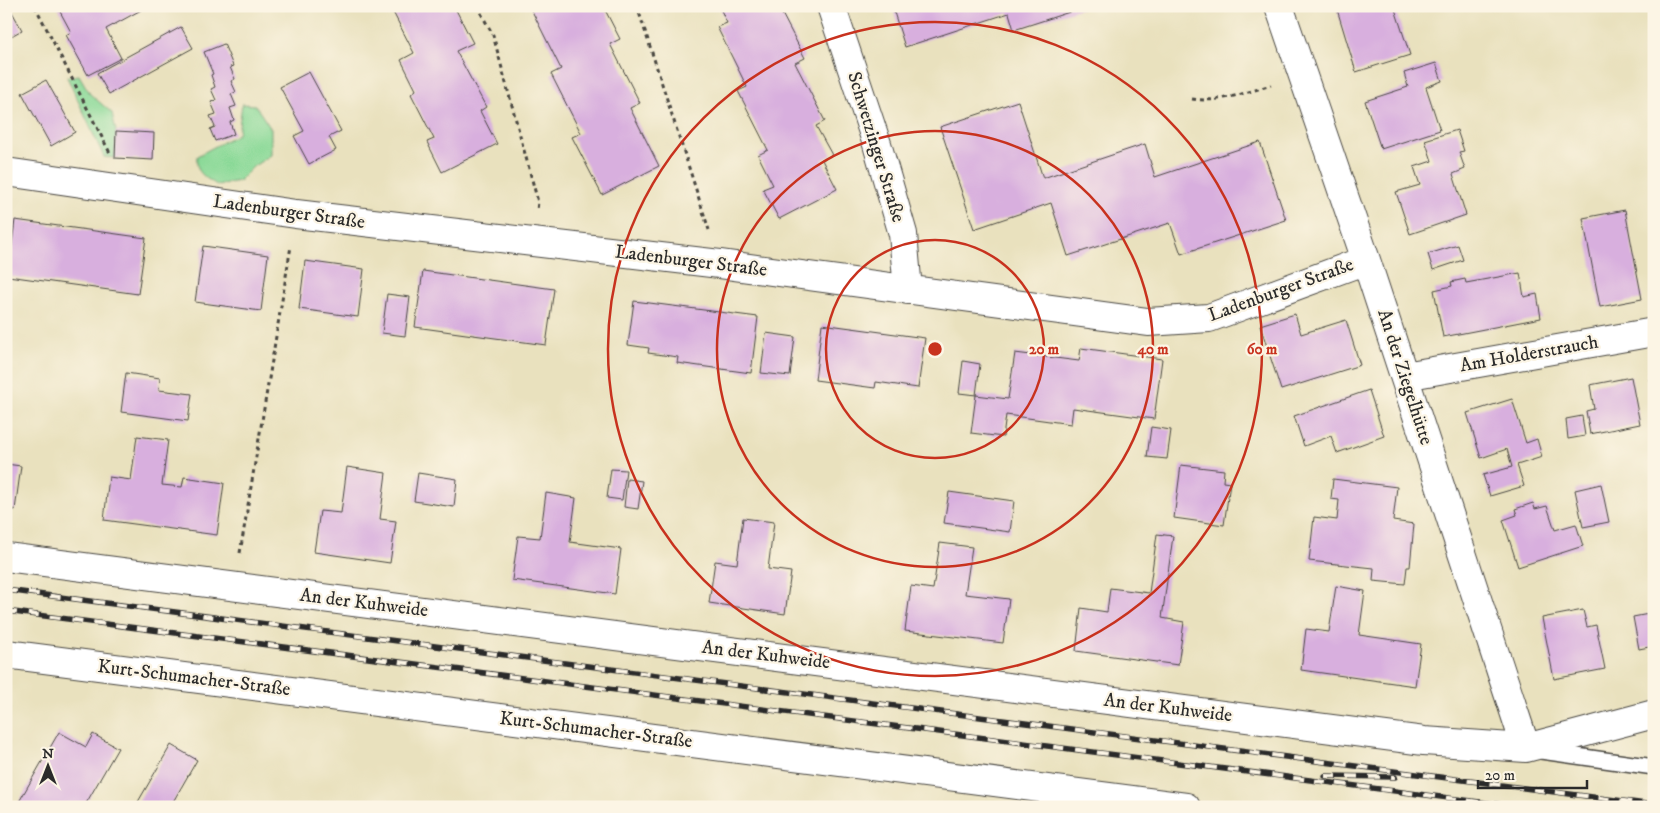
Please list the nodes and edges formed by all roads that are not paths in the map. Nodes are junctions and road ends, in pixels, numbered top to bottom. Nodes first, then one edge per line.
1 (831, 6) edge
2 (1279, 6) edge
3 (6, 172) edge
4 (1366, 260) junction
5 (908, 290) junction
6 (1654, 332) edge
7 (1405, 376) junction
8 (6, 557) edge
9 (6, 654) edge
10 (1654, 714) edge
11 (1526, 748) junction
12 (1654, 767) edge
13 (1186, 807) edge

1 - 5 street, Schwetzinger Straße
2 - 4 street, An der Ziegelhütte
3 - 5 street, Ladenburger Straße
4 - 5 street, Ladenburger Straße
4 - 7 street, An der Ziegelhütte
6 - 7 street, Am Holderstrauch
7 - 11 street, An der Ziegelhütte
8 - 11 street, An der Kuhweide
9 - 13 street, Kurt-Schumacher-Straße
10 - 11 street, An der Kuhweide
11 - 12 lane

